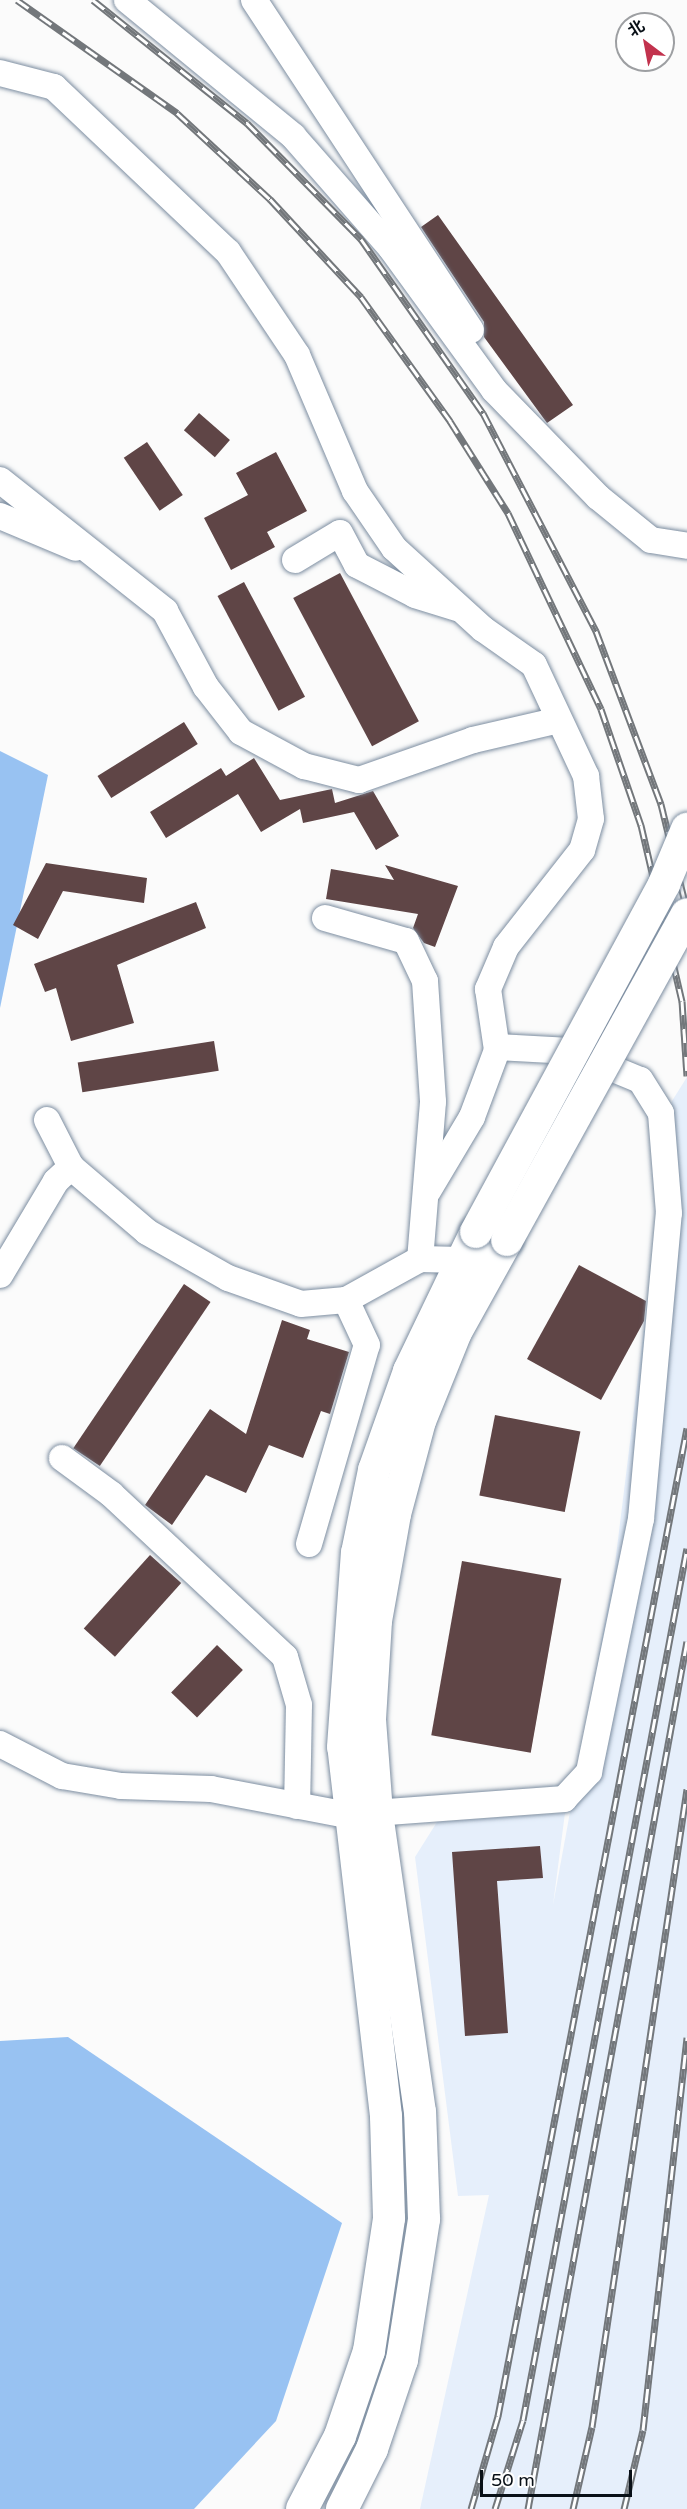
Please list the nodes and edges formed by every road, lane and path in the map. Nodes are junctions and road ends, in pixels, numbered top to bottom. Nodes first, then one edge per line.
1 (127, 0) edge
2 (254, 0) edge
3 (0, 73) edge
4 (517, 414) junction
5 (0, 480) edge
6 (0, 516) edge
7 (687, 546) edge
8 (92, 550) junction
9 (295, 560) dead end
10 (463, 610) junction
11 (559, 720) junction
12 (687, 830) edge
13 (687, 914) edge
14 (325, 918) dead end
15 (497, 1047) junction
16 (47, 1120) dead end
17 (70, 1167) junction
18 (428, 1191) junction
19 (420, 1259) junction
20 (462, 1260) junction
21 (0, 1275) edge
22 (346, 1300) junction
23 (62, 1458) dead end
24 (309, 1544) dead end
25 (0, 1744) edge
26 (297, 1806) junction
27 (362, 1814) junction
28 (302, 2509) edge
29 (342, 2509) edge

1 - 4 street
2 - 4 street
3 - 10 street
4 - 7 street
5 - 8 street
6 - 8 street
8 - 11 street
9 - 10 street
10 - 11 street
11 - 15 street
12 - 20 main road, bridge
13 - 27 main road, bridge
14 - 18 street
15 - 18 street
15 - 27 street
16 - 17 street
17 - 21 street
17 - 22 street
18 - 19 street
19 - 20 street
19 - 22 street
20 - 27 main road
22 - 24 street
23 - 26 street
25 - 26 street
26 - 27 street
27 - 28 main road
27 - 29 main road

